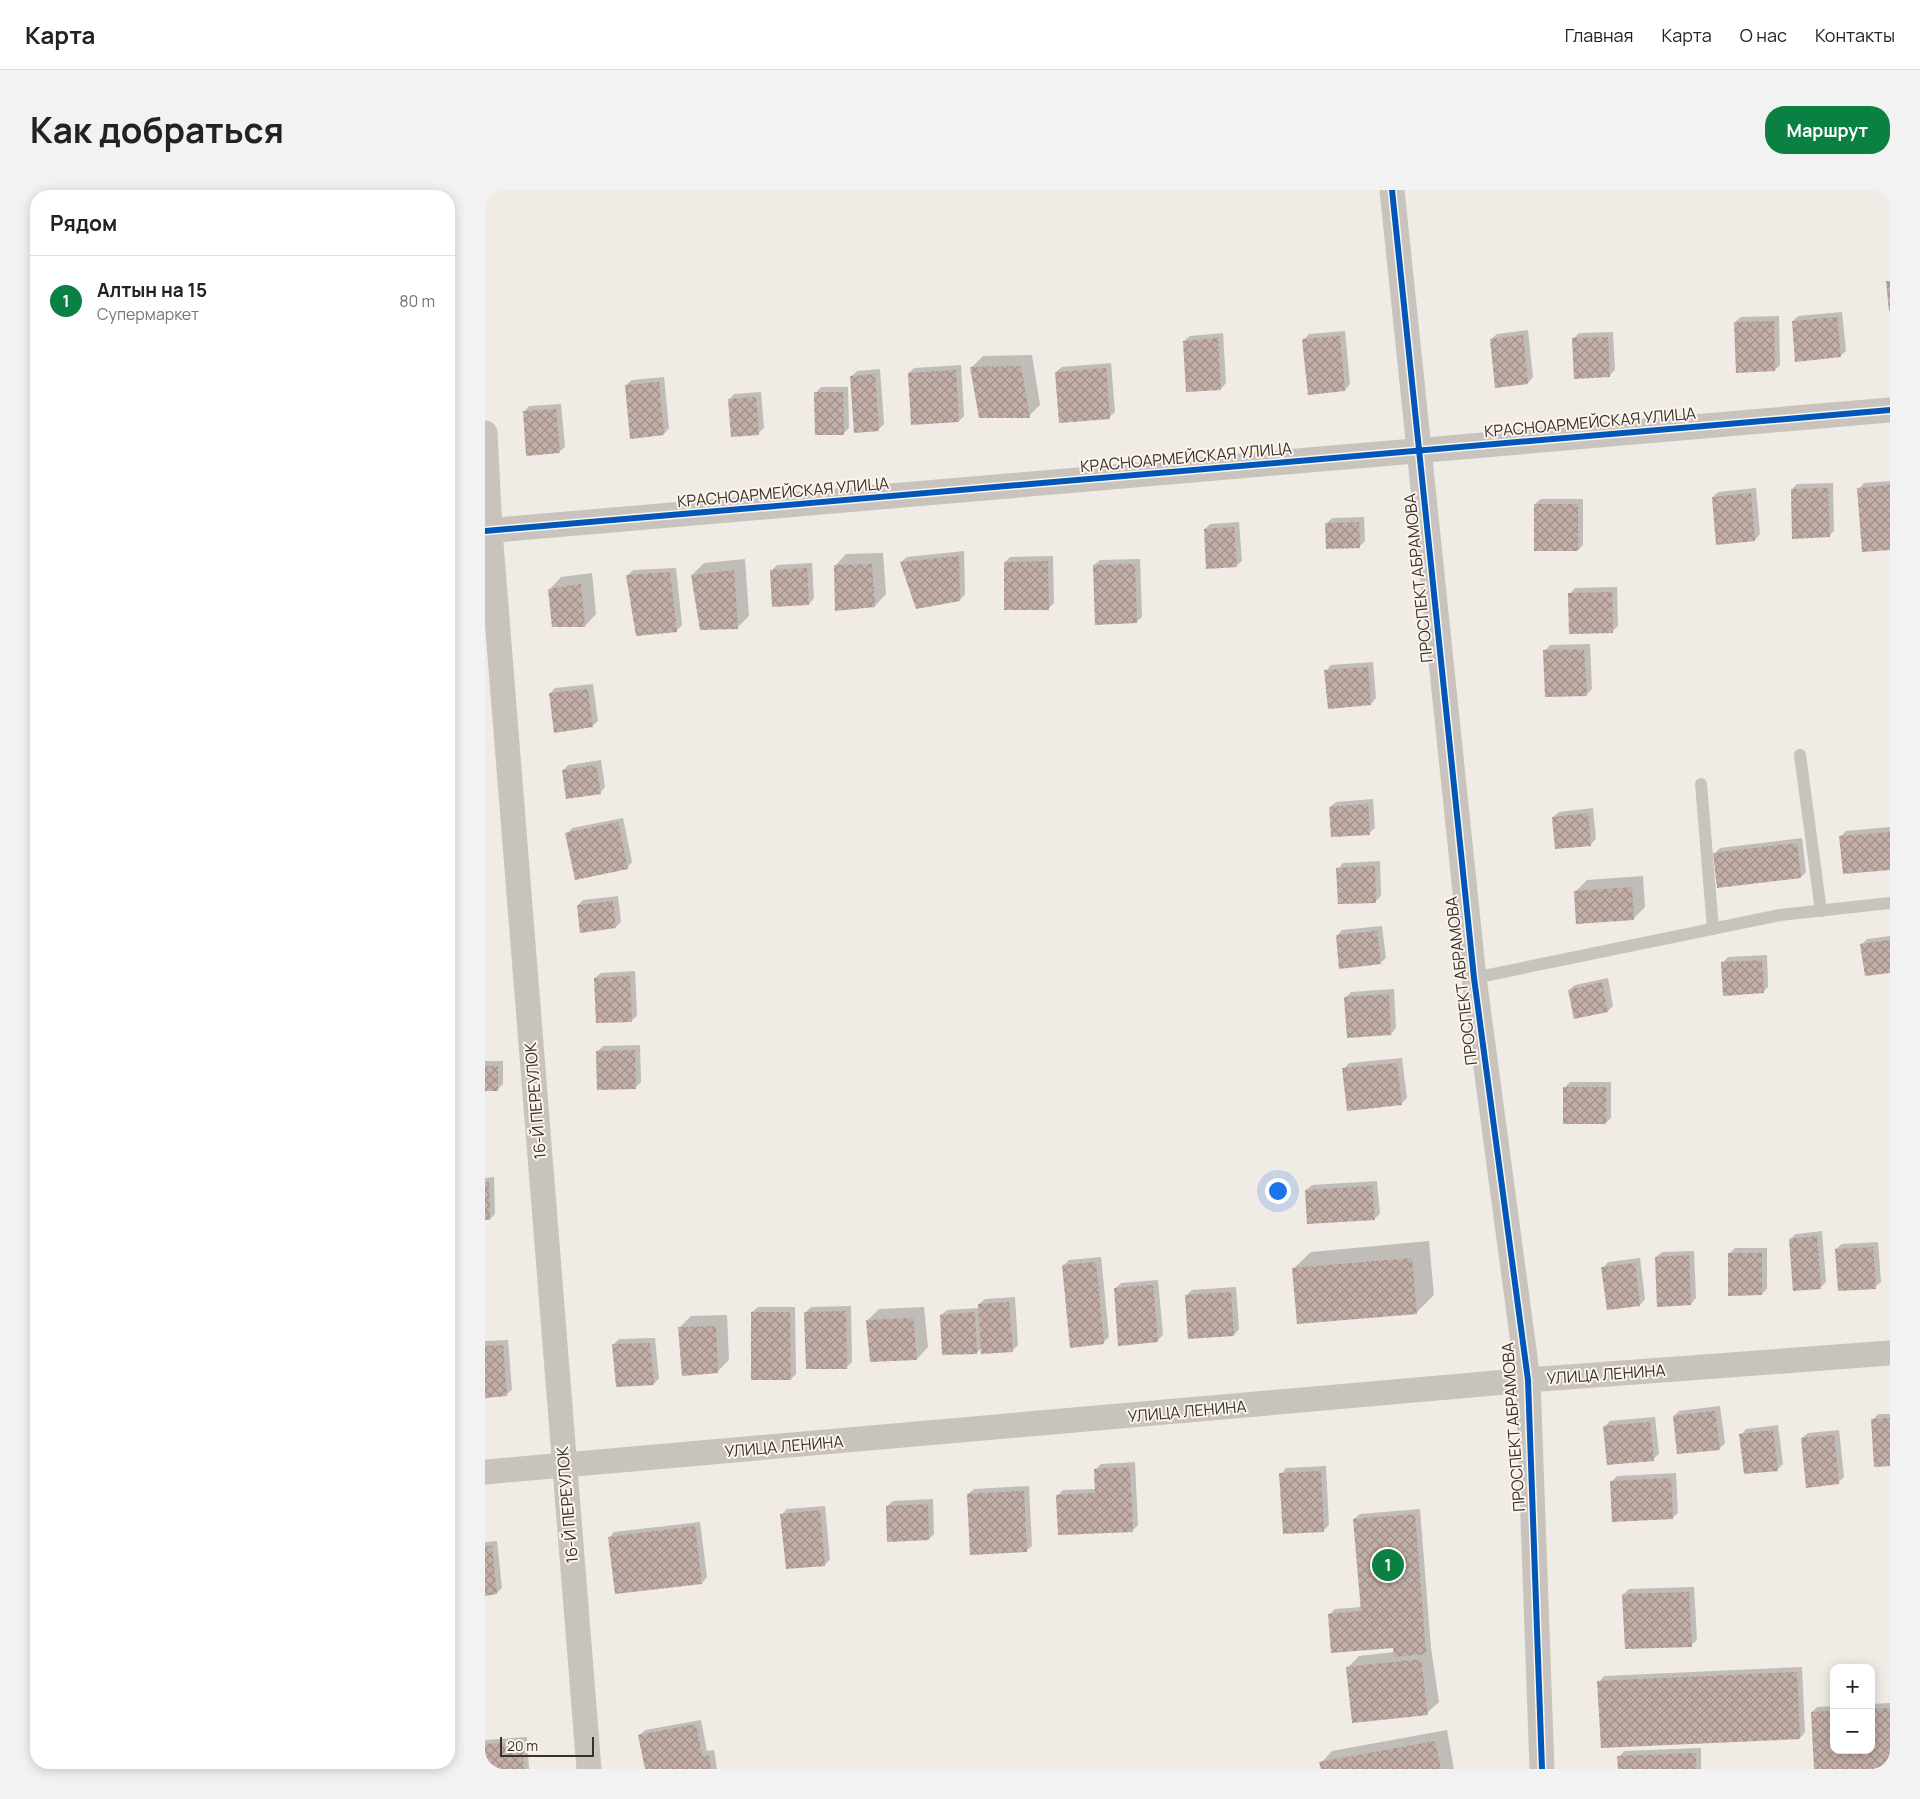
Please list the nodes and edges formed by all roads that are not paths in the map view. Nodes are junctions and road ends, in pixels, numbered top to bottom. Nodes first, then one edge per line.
1 (1392, 190) edge
2 (1890, 410) edge
3 (485, 432) edge
4 (1418, 450) junction
5 (487, 531) edge
6 (1800, 755) dead end
7 (1701, 784) dead end
8 (1890, 903) edge
9 (1821, 911) junction
10 (1713, 929) junction
11 (1474, 978) junction
12 (1890, 1353) edge
13 (1528, 1380) junction
14 (564, 1466) junction
15 (485, 1472) edge
16 (589, 1769) edge
17 (1542, 1769) edge

1 - 4 street, ПРОСПЕКТ АБРАМОВА
2 - 4 street, КРАСНОАРМЕЙСКАЯ УЛИЦА
3 - 5 street, 16-Й ПЕРЕУЛОК
4 - 5 street, КРАСНОАРМЕЙСКАЯ УЛИЦА
4 - 11 street, ПРОСПЕКТ АБРАМОВА
5 - 14 street, 16-Й ПЕРЕУЛОК
6 - 9 lane
7 - 10 lane
8 - 9 lane
9 - 10 lane
10 - 11 lane
11 - 13 street, ПРОСПЕКТ АБРАМОВА
12 - 13 street, УЛИЦА ЛЕНИНА
13 - 14 street, УЛИЦА ЛЕНИНА
13 - 17 street, ПРОСПЕКТ АБРАМОВА
14 - 15 street, УЛИЦА ЛЕНИНА
14 - 16 street, 16-Й ПЕРЕУЛОК

